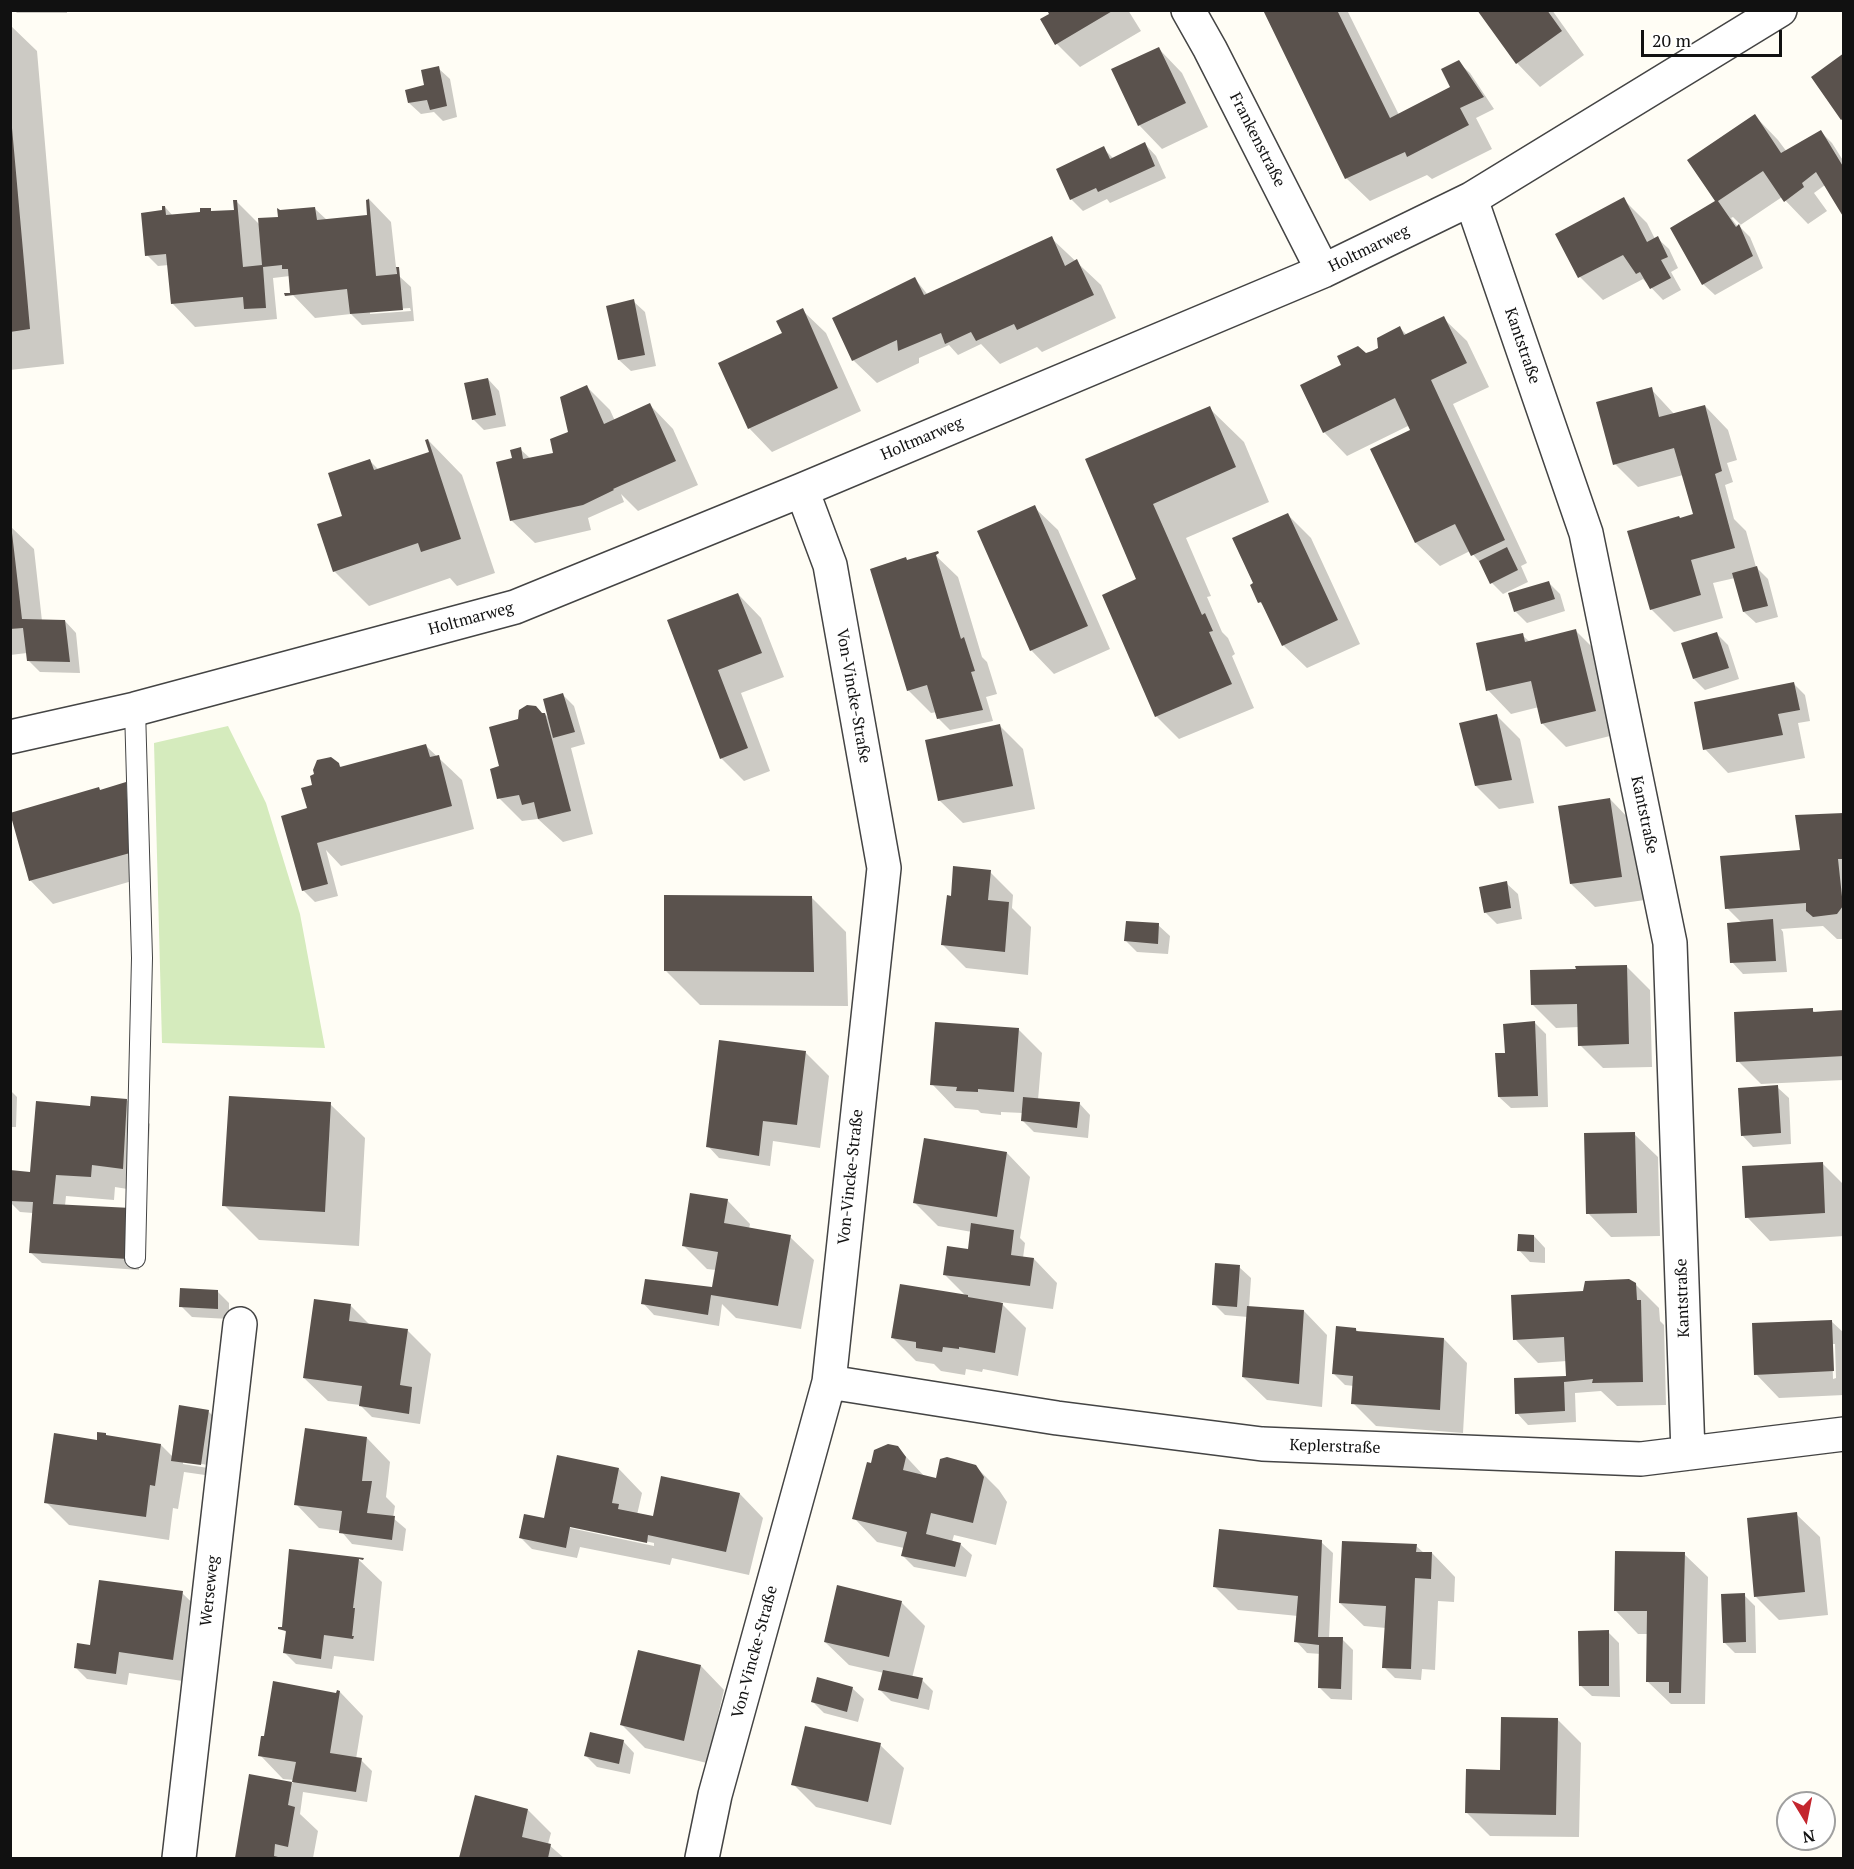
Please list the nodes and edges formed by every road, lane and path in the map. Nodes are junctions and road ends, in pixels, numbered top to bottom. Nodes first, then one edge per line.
1 (1188, 10) edge
2 (1780, 10) edge
3 (1471, 199) junction
4 (1323, 271) junction
5 (802, 490) junction
6 (135, 709) junction
7 (10, 737) edge
8 (135, 1258) dead end
9 (240, 1324) dead end
10 (829, 1382) junction
11 (1844, 1434) edge
12 (1688, 1453) junction
13 (179, 1858) edge
14 (702, 1858) edge

1 - 4 street, Frankenstraße
2 - 3 street, Holtmarweg
3 - 4 street, Holtmarweg
3 - 12 street, Kantstraße
4 - 5 street, Holtmarweg
5 - 6 street, Holtmarweg
5 - 10 street, Von-Vincke-Straße
6 - 7 street, Holtmarweg
6 - 8 lane
9 - 13 street, Werseweg
10 - 12 street, Keplerstraße
10 - 14 street, Von-Vincke-Straße
11 - 12 street, Keplerstraße

